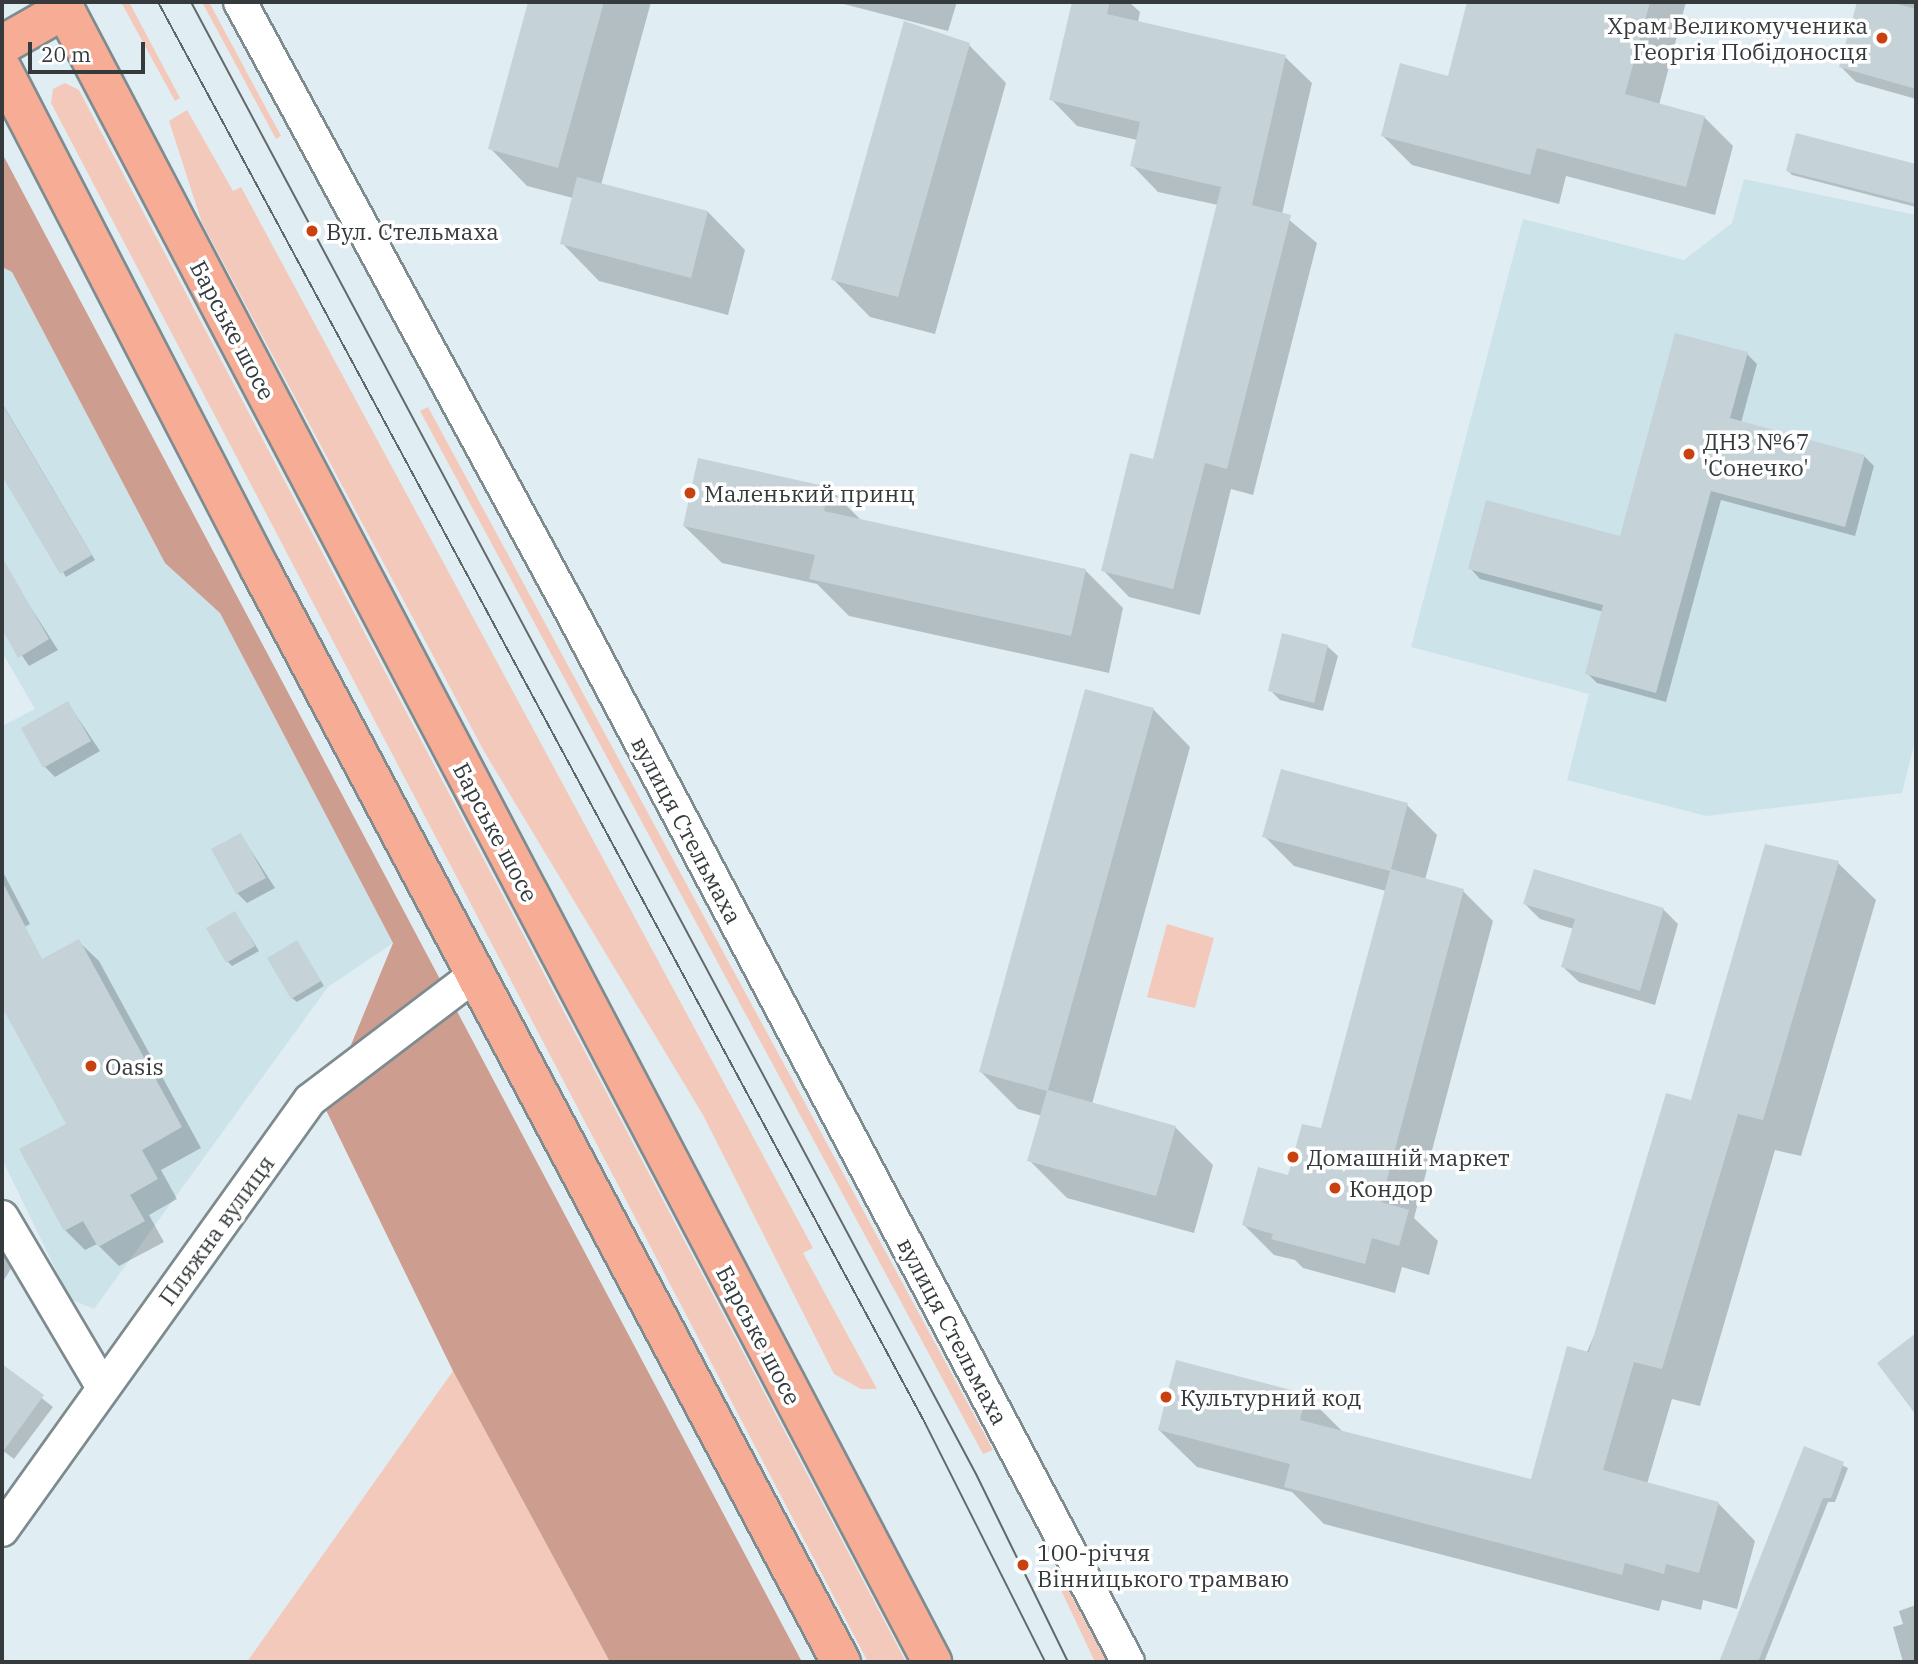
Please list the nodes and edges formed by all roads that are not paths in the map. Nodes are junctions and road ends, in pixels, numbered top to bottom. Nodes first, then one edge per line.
1 (240, 2) edge
2 (63, 5) edge
3 (2, 45) edge
4 (2, 69) edge
5 (476, 974) junction
6 (2, 1217) edge
7 (102, 1386) junction
8 (2, 1530) edge
9 (841, 1662) edge
10 (932, 1662) edge
11 (1128, 1662) edge

1 - 11 street, вулиця Стельмаха
2 - 3 highway
2 - 10 highway, Барське шосе
4 - 5 highway
5 - 7 street, Пляжна вулиця
5 - 9 highway
6 - 7 street
7 - 8 street, Пляжна вулиця

